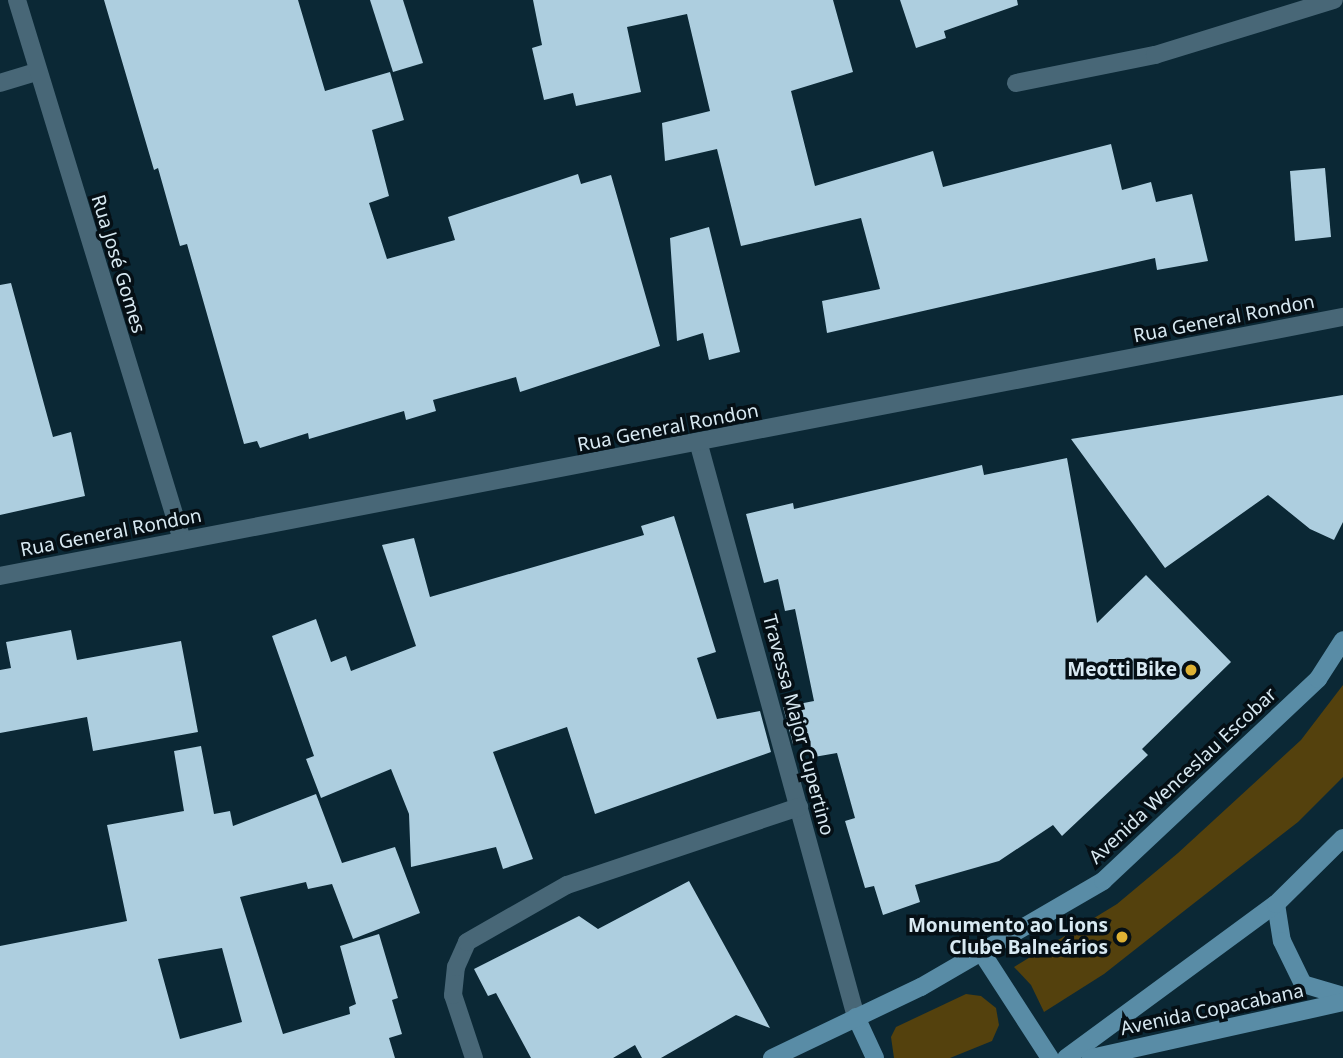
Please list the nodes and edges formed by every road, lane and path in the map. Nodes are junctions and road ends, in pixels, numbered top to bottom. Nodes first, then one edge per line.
1 (17, 0) edge
2 (1334, 0) edge
3 (37, 72) junction
4 (0, 83) edge
5 (1016, 83) dead end
6 (1343, 317) edge
7 (699, 445) junction
8 (181, 540) junction
9 (0, 576) edge
10 (1343, 640) edge
11 (799, 807) junction
12 (1343, 838) edge
13 (1276, 904) junction
14 (982, 953) junction
15 (1343, 996) edge
16 (1343, 1003) edge
17 (856, 1017) junction
18 (474, 1058) edge
19 (772, 1058) edge
20 (875, 1058) edge
21 (1050, 1058) edge
22 (1066, 1058) edge
23 (1091, 1058) edge

1 - 3 street, Rua José Gomes
2 - 5 street
3 - 4 street
3 - 8 street, Rua José Gomes
6 - 7 street, Rua General Rondon
7 - 8 street, Rua General Rondon
7 - 11 street, Travessa Major Cupertino
8 - 9 street, Rua General Rondon
10 - 14 main road, Avenida Wenceslau Escobar
11 - 17 street, Travessa Major Cupertino
11 - 18 street
12 - 13 main road
13 - 15 main road, Avenida Copacabana
13 - 22 main road
14 - 17 main road, Avenida Wenceslau Escobar
14 - 21 main road
16 - 23 main road, Avenida Copacabana
17 - 19 main road, Avenida Wenceslau Escobar
17 - 20 main road

